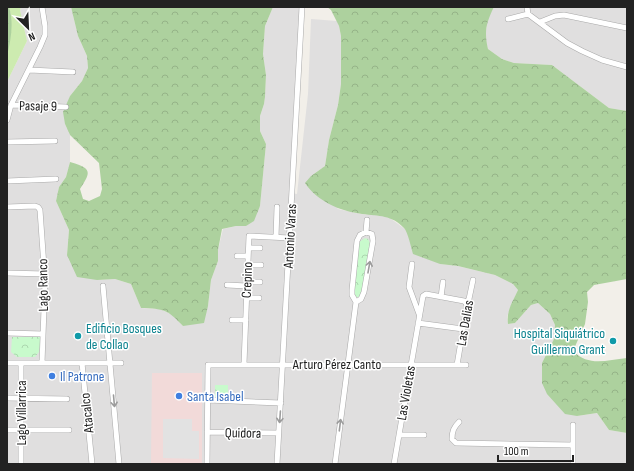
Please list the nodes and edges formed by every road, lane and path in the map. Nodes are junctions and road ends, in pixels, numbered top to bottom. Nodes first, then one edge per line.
1 (42, 7) edge
2 (302, 7) edge
3 (527, 7) edge
4 (528, 14) junction
5 (508, 19) dead end
6 (540, 22) junction
7 (627, 28) edge
8 (627, 67) edge
9 (29, 70) junction
10 (73, 72) dead end
11 (11, 105) junction
12 (66, 107) dead end
13 (7, 120) edge
14 (55, 141) dead end
15 (7, 142) edge
16 (56, 179) dead end
17 (7, 181) edge
18 (7, 207) edge
19 (277, 207) dead end
20 (367, 220) dead end
21 (366, 232) junction
22 (276, 237) junction
23 (290, 238) junction
24 (248, 248) junction
25 (260, 248) dead end
26 (237, 256) dead end
27 (248, 256) junction
28 (412, 264) dead end
29 (248, 265) junction
30 (260, 265) dead end
31 (7, 273) edge
32 (45, 274) junction
33 (473, 280) dead end
34 (260, 282) dead end
35 (443, 282) dead end
36 (248, 284) junction
37 (228, 285) dead end
38 (103, 286) dead end
39 (441, 297) junction
40 (247, 298) junction
41 (259, 298) dead end
42 (356, 302) junction
43 (466, 303) junction
44 (419, 314) junction
45 (232, 320) dead end
46 (246, 320) junction
47 (418, 323) junction
48 (463, 329) junction
49 (7, 333) edge
50 (43, 334) junction
51 (9, 362) edge
52 (111, 362) junction
53 (121, 362) dead end
54 (21, 363) junction
55 (42, 363) junction
56 (82, 363) junction
57 (244, 364) junction
58 (283, 364) junction
59 (348, 364) junction
60 (411, 365) junction
61 (457, 365) junction
62 (466, 365) dead end
63 (7, 398) edge
64 (21, 399) junction
65 (67, 399) dead end
66 (208, 400) junction
67 (281, 403) junction
68 (459, 422) dead end
69 (573, 425) dead end
70 (7, 430) edge
71 (21, 430) junction
72 (69, 430) dead end
73 (207, 432) junction
74 (279, 433) junction
75 (399, 435) junction
76 (424, 435) dead end
77 (573, 445) junction
78 (21, 464) edge
79 (92, 464) edge
80 (119, 464) edge
81 (207, 464) edge
82 (277, 464) edge
83 (335, 464) edge
84 (394, 464) edge
85 (573, 464) edge

1 - 9 street
2 - 23 street, Antonio Varas
3 - 4 street
4 - 5 street
4 - 6 street
6 - 7 street
6 - 8 street
9 - 10 street
9 - 11 street
11 - 12 street, Pasaje 9
11 - 13 street
14 - 15 street
16 - 17 street
18 - 32 street, Lago Ranco
19 - 22 street
20 - 21 street
21 - 42 street
42 -> 21 street
22 - 23 street, Crepino
22 - 24 street, Crepino
23 - 58 street, Antonio Varas
24 - 25 street
24 - 27 street, Crepino
26 - 27 street
27 - 29 street, Crepino
28 - 44 street
29 - 30 street
29 - 36 street, Crepino
31 - 32 street
32 - 50 street, Lago Ranco
33 - 43 street, Las Dalias
34 - 36 street
35 - 39 street
36 - 37 street
36 - 40 street, Crepino
38 - 52 street
39 - 43 street
39 - 44 street, Las Violetas
40 - 41 street
40 - 46 street, Crepino
42 - 59 street
43 - 48 street, Las Dalias
44 - 47 street, Las Violetas
45 - 46 street
46 - 57 street, Crepino
47 - 48 street
47 - 60 street, Las Violetas
48 - 61 street, Las Dalias
49 - 50 street
50 - 55 street, Lago Ranco
51 - 54 street
52 - 53 street
52 - 56 street
52 -> 80 street
54 - 55 street
54 - 64 street, Lago Villarrica
55 - 56 street
56 - 79 street, Atacalco
57 - 58 street, Arturo Pérez Canto
57 - 66 street, Arturo Pérez Canto
58 - 59 street, Arturo Pérez Canto
58 - 67 street, Antonio Varas
59 - 60 street, Arturo Pérez Canto
83 -> 59 street
60 - 61 street, Arturo Pérez Canto
60 - 75 street, Las Violetas
61 - 62 street, Arturo Pérez Canto
63 - 64 street
64 - 65 street
64 - 71 street, Lago Villarrica
66 - 67 street
66 - 73 street
67 -> 74 street, Antonio Varas
68 - 77 street
69 - 77 street
70 - 71 street
71 - 72 street
71 - 78 street, Lago Villarrica
73 - 74 street, Quidora
73 - 81 street
74 - 82 street, Antonio Varas
75 - 76 street
75 - 84 street, Las Violetas
77 - 85 street

